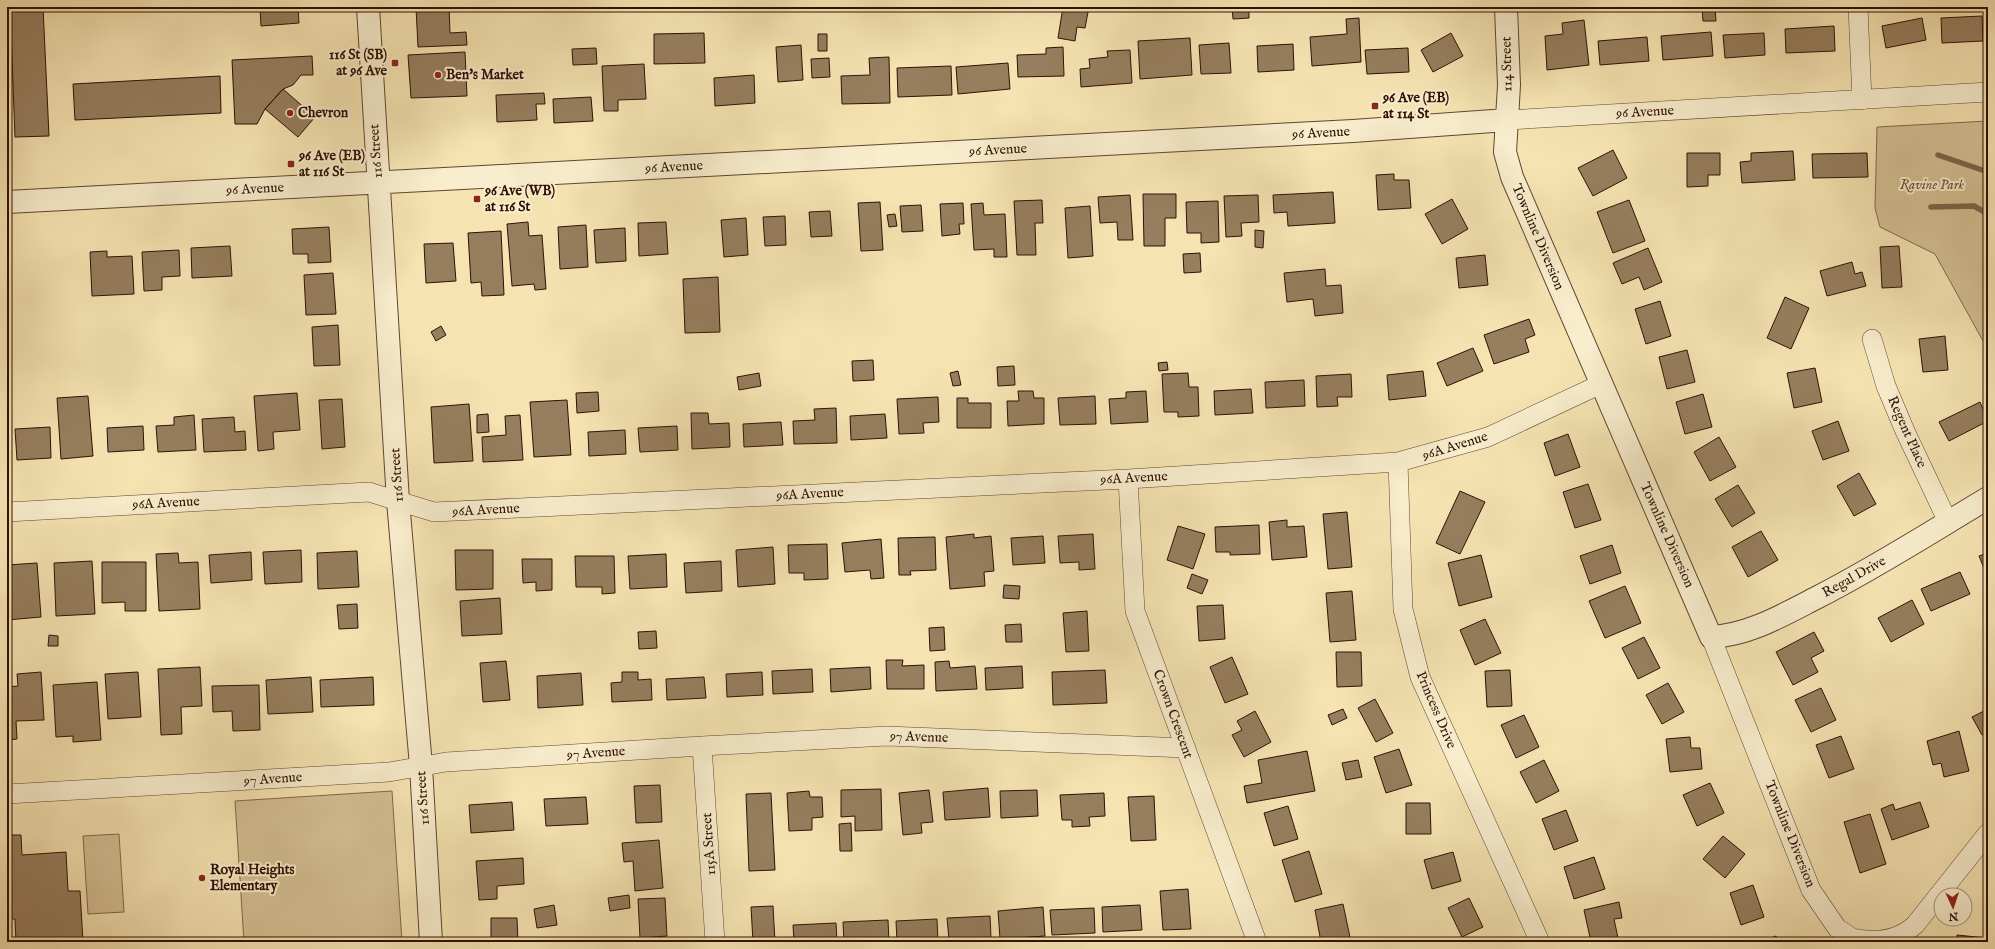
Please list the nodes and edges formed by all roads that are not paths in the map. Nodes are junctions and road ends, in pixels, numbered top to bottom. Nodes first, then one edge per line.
1 (368, 7) edge
2 (1506, 7) edge
3 (1858, 7) edge
4 (1988, 92) edge
5 (1862, 100) junction
6 (1507, 120) junction
7 (378, 183) junction
8 (7, 202) edge
9 (1872, 339) dead end
10 (1601, 384) junction
11 (1398, 462) junction
12 (1128, 478) junction
13 (1988, 498) edge
14 (398, 501) junction
15 (7, 512) edge
16 (1948, 522) junction
17 (1711, 637) junction
18 (702, 746) junction
19 (1186, 748) junction
20 (421, 766) junction
21 (7, 794) edge
22 (1988, 833) edge
23 (1852, 940) edge
24 (431, 942) edge
25 (715, 942) edge
26 (1257, 942) edge
27 (1540, 942) edge

1 - 7 street, 116 Street
2 - 6 street, 114 Street
3 - 5 street
4 - 5 street, 96 Avenue
5 - 6 street, 96 Avenue
6 - 7 street, 96 Avenue
6 - 10 street, Townline Diversion
7 - 8 street, 96 Avenue
7 - 14 street, 116 Street
9 - 16 street, Regent Place
10 - 11 street, 96A Avenue
10 - 17 street, Townline Diversion
11 - 12 street, 96A Avenue
11 - 27 street, Princess Drive
12 - 14 street, 96A Avenue
12 - 19 street, Crown Crescent
13 - 16 street, Regal Drive
14 - 15 street, 96A Avenue
14 - 20 street, 116 Street
16 - 17 street, Regal Drive
17 - 23 street, Townline Diversion
18 - 19 street, 97 Avenue
18 - 20 street, 97 Avenue
18 - 25 street, 115A Street
19 - 26 street, Crown Crescent
20 - 21 street, 97 Avenue
20 - 24 street, 116 Street
22 - 23 street

